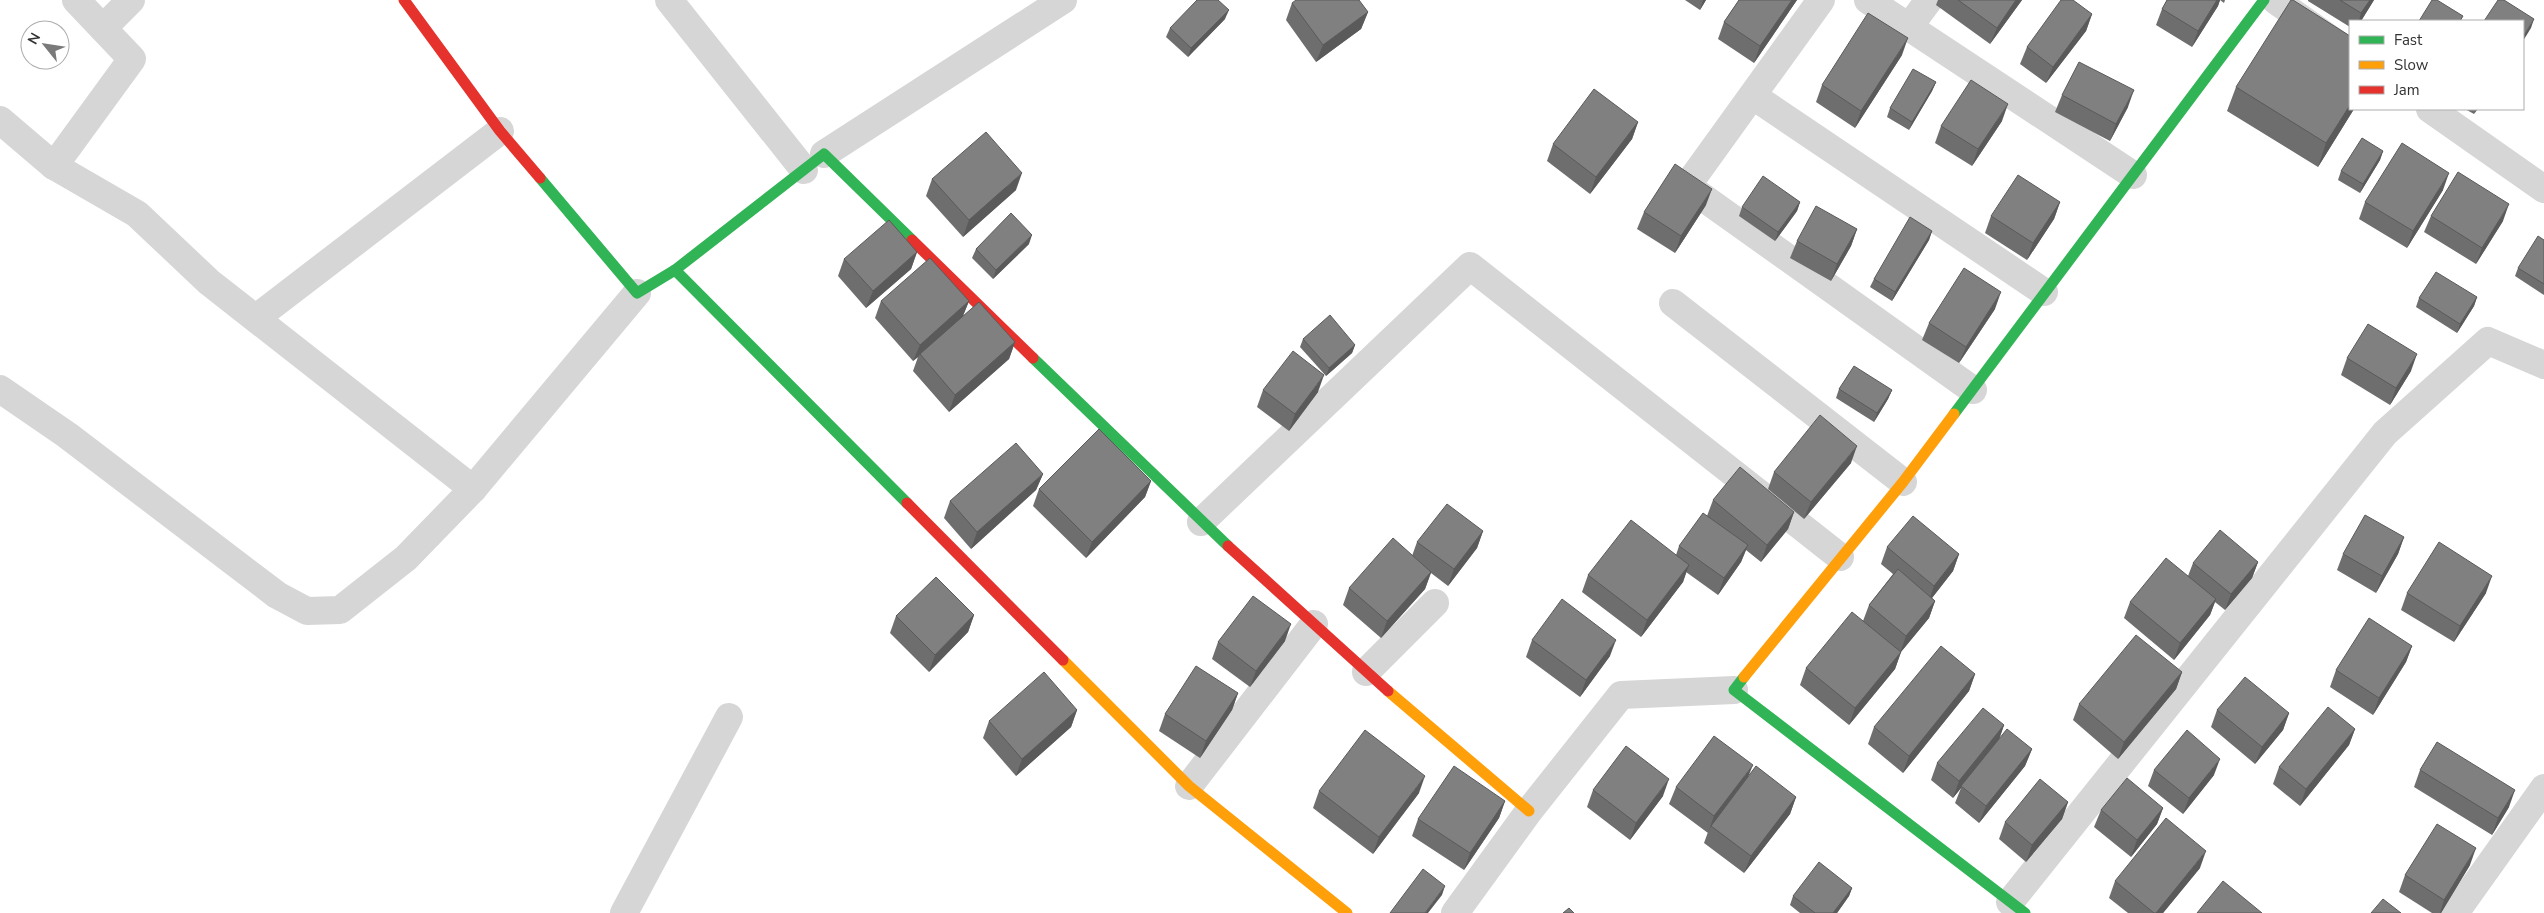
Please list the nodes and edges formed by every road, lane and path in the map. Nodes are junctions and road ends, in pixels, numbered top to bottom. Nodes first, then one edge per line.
1 (76, 0) edge
2 (131, 0) edge
3 (404, 0) edge
4 (669, 0) edge
5 (1063, 0) edge
6 (1821, 0) edge
7 (1868, 0) edge
8 (1928, 0) edge
9 (2264, 0) edge
10 (2275, 0) edge
11 (1909, 27) junction
12 (102, 28) junction
13 (2349, 52) edge
14 (1753, 96) junction
15 (2431, 110) edge
16 (0, 120) edge
17 (500, 131) junction
18 (814, 162) junction
19 (54, 166) junction
20 (2133, 175) junction
21 (2544, 189) edge
22 (675, 270) junction
23 (2044, 292) junction
24 (637, 293) junction
25 (1673, 303) dead end
26 (256, 318) junction
27 (2544, 365) edge
28 (0, 389) edge
29 (1973, 390) junction
30 (1903, 482) junction
31 (473, 489) junction
32 (1201, 522) junction
33 (1840, 557) junction
34 (1435, 603) dead end
35 (1314, 624) junction
36 (1366, 672) junction
37 (1734, 690) junction
38 (729, 717) dead end
39 (1188, 786) junction
40 (2544, 788) edge
41 (1529, 811) junction
42 (2017, 907) edge
43 (624, 913) edge
44 (1347, 913) edge
45 (1455, 913) edge
46 (2455, 913) edge

1 - 12 street
2 - 12 street
3 - 17 street
4 - 18 street
5 - 18 street
6 - 14 street
7 - 11 street
8 - 11 street
9 - 20 street
10 - 13 street
11 - 20 street
12 - 19 street
14 - 23 street
14 - 29 street
15 - 21 street
16 - 19 street
17 - 24 street
17 - 26 street
18 - 22 street
18 - 32 street
19 - 26 street
20 - 23 street
22 - 24 street
22 - 39 street
23 - 29 street
24 - 31 street
25 - 30 street
26 - 31 street
27 - 42 street
28 - 31 street
29 - 30 street
30 - 33 street
32 - 33 street
32 - 35 street
33 - 37 street
34 - 36 street
35 - 36 street
35 - 39 street
36 - 41 street
37 - 41 street
37 - 42 street
38 - 43 street
39 - 44 street
40 - 46 street
41 - 45 street

